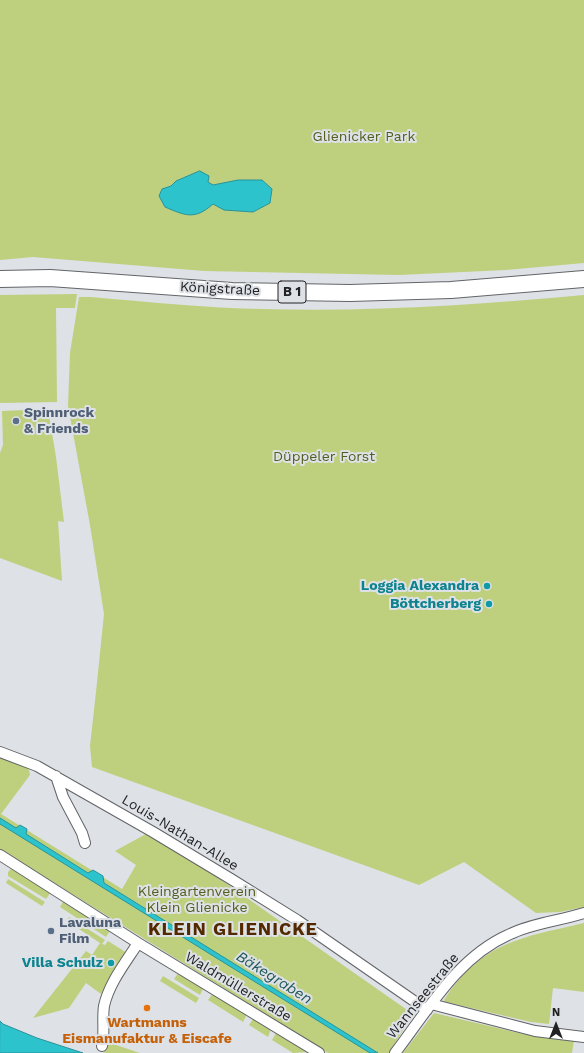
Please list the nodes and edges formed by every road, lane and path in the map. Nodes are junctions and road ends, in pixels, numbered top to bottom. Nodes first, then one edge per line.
1 (0, 279) edge
2 (584, 279) edge
3 (0, 752) edge
4 (56, 776) junction
5 (85, 843) dead end
6 (0, 855) edge
7 (584, 913) edge
8 (138, 943) junction
9 (429, 1007) junction
10 (584, 1037) edge
11 (102, 1046) dead end
12 (318, 1053) edge
13 (395, 1053) edge

1 - 2 main road, Königstraße / B 1
3 - 4 street, Louis-Nathan-Allee
4 - 5 street
4 - 9 street, Louis-Nathan-Allee
6 - 8 street, Waldmüllerstraße
7 - 9 street, Wannseestraße
8 - 11 street
8 - 12 street, Waldmüllerstraße
9 - 10 street
9 - 13 street, Wannseestraße

